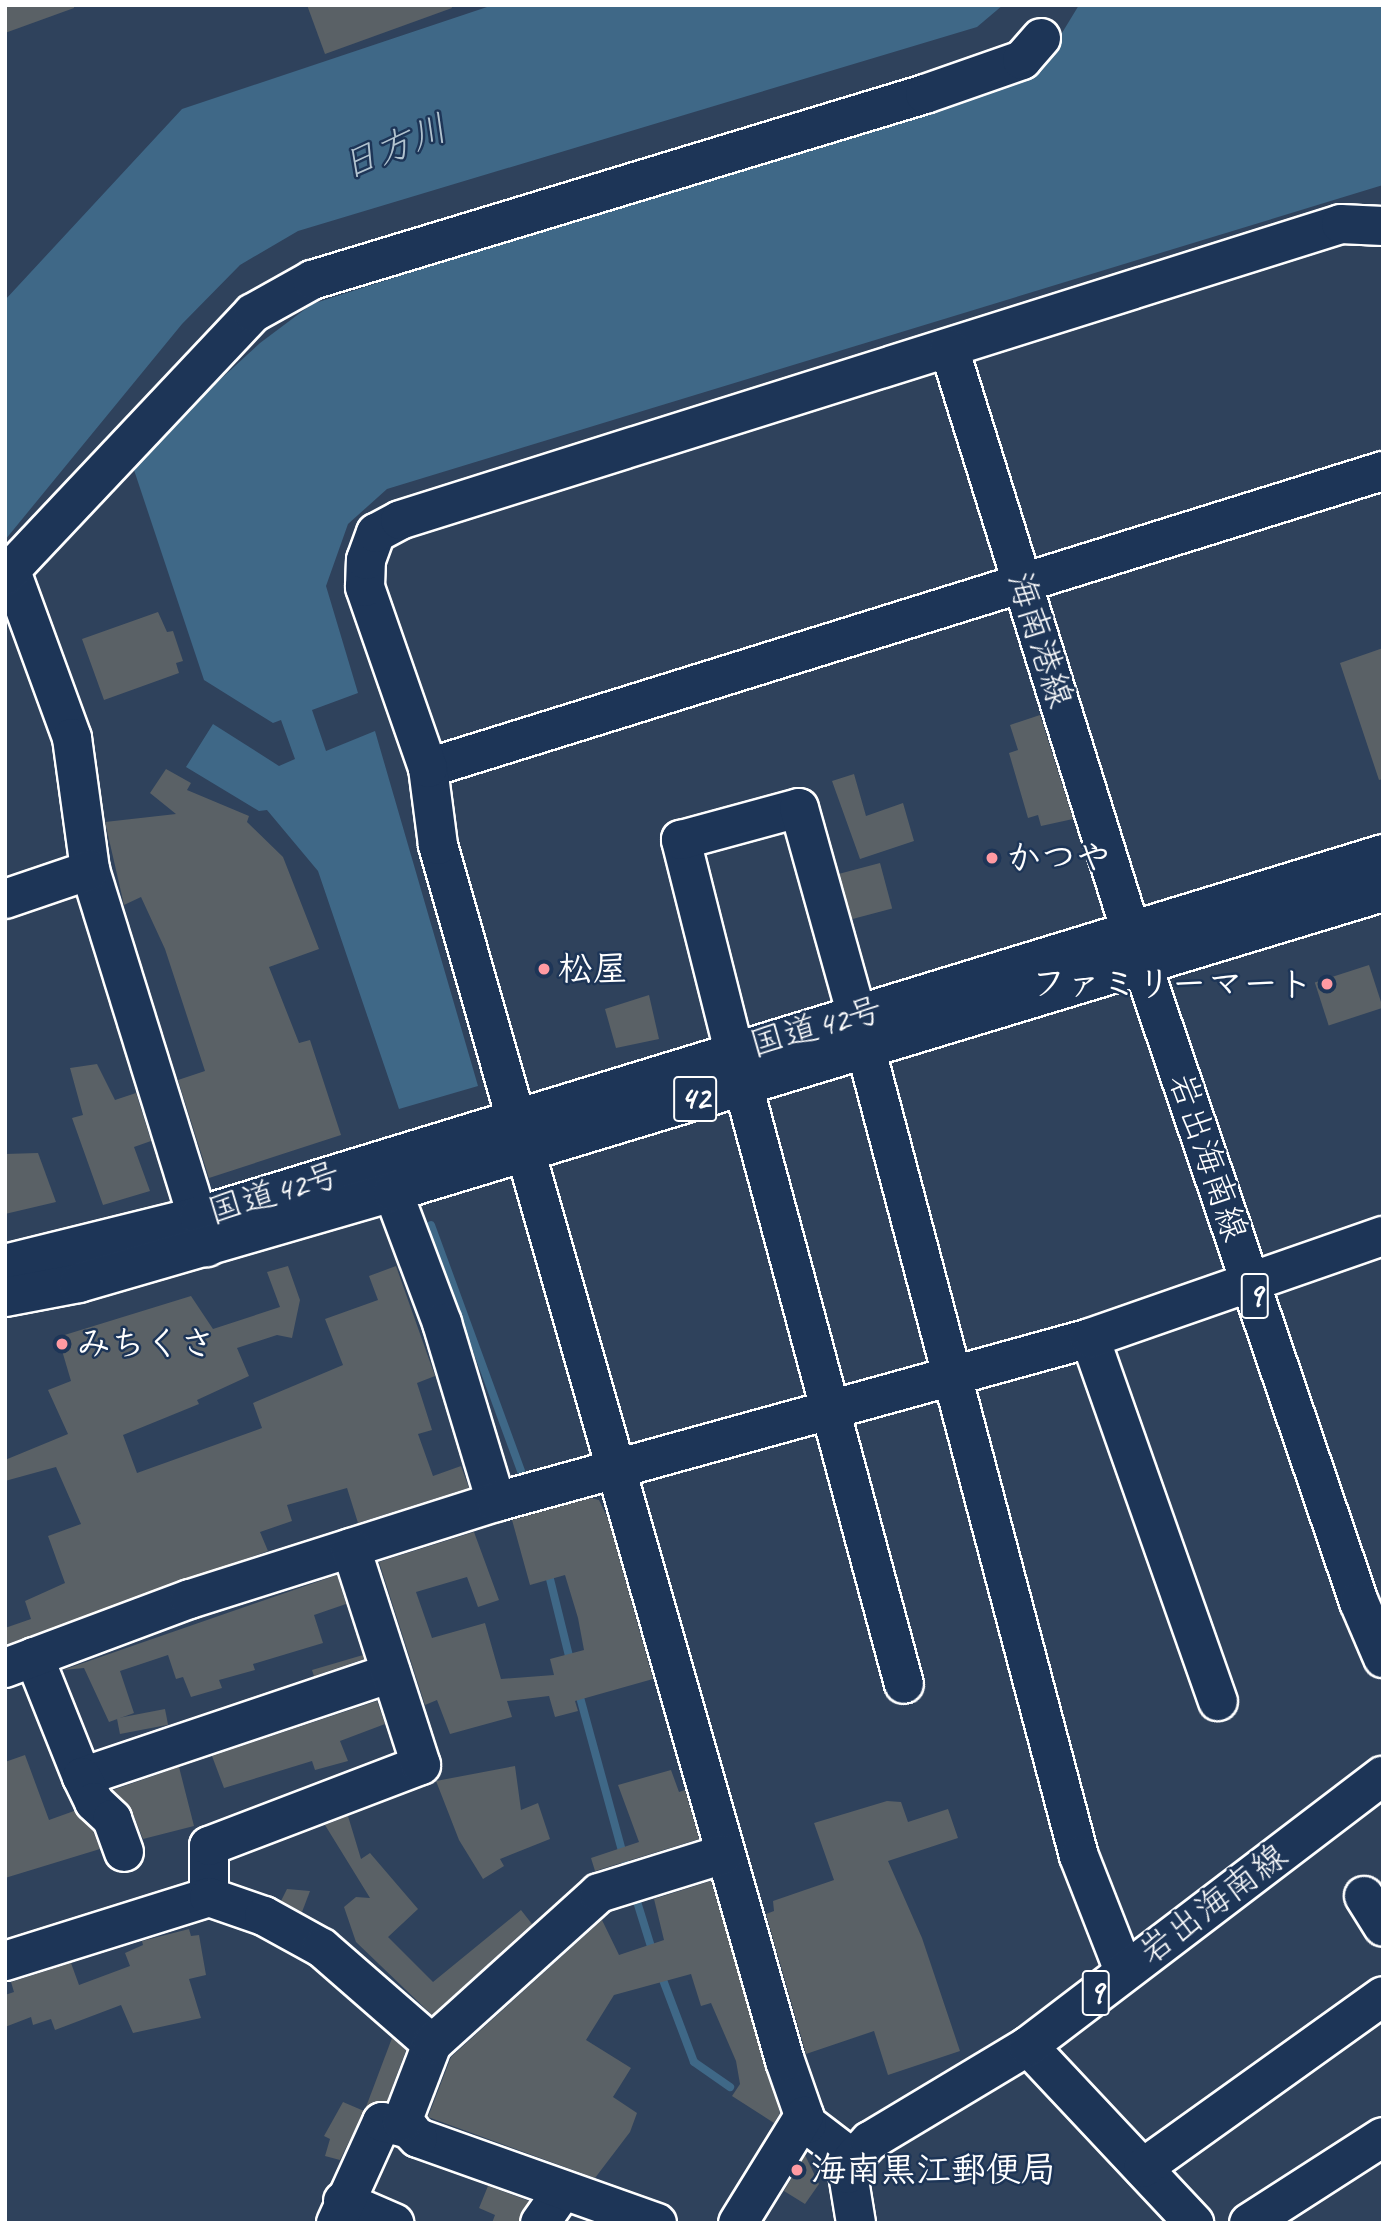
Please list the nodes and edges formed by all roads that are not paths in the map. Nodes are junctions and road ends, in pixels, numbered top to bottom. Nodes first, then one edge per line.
1 (1041, 38) dead end
2 (1383, 226) edge
3 (948, 348) junction
4 (1383, 471) edge
5 (8, 573) edge
6 (1022, 584) junction
7 (428, 768) junction
8 (1383, 854) edge
9 (90, 870) junction
10 (1383, 892) edge
11 (5, 899) edge
12 (1137, 949) junction
13 (861, 1033) junction
14 (739, 1068) junction
15 (521, 1133) junction
16 (387, 1176) junction
17 (203, 1231) junction
18 (1383, 1236) edge
19 (9, 1281) edge
20 (1250, 1282) junction
21 (1090, 1338) junction
22 (956, 1377) junction
23 (833, 1410) junction
24 (615, 1470) junction
25 (496, 1502) junction
26 (351, 1548) junction
27 (1383, 1658) edge
28 (20, 1662) edge
29 (391, 1673) junction
30 (904, 1684) dead end
31 (1218, 1701) dead end
32 (1383, 1776) edge
33 (82, 1777) junction
34 (124, 1853) dead end
35 (724, 1854) junction
36 (209, 1897) junction
37 (5, 1961) edge
38 (1124, 1971) junction
39 (1383, 1996) edge
40 (432, 2044) junction
41 (1028, 2046) junction
42 (804, 2116) junction
43 (410, 2129) junction
44 (1383, 2137) edge
45 (853, 2159) junction
46 (1143, 2168) junction
47 (562, 2191) junction
48 (339, 2212) edge
49 (394, 2223) edge
50 (540, 2223) edge
51 (657, 2223) edge
52 (738, 2223) edge
53 (856, 2223) edge
54 (1194, 2223) edge
55 (1249, 2223) edge

1 - 5 main road
2 - 3 main road
3 - 6 main road, 海南港線
3 - 7 main road
4 - 6 main road
5 - 9 main road
6 - 7 main road
6 - 12 main road, 海南港線
7 - 15 main road
8 - 12 main road, 国道42号 / 42
9 - 11 main road
9 - 17 main road
10 - 12 main road, 国道42号 / 42
12 - 13 main road, 国道42号 / 42
12 - 20 main road, 岩出海南線 / 9
13 - 14 main road, 国道42号 / 42
13 - 14 main road
13 - 22 main road
14 - 15 main road, 国道42号 / 42
14 - 23 main road
15 - 16 main road, 国道42号 / 42
15 - 24 main road
16 - 17 main road, 国道42号 / 42
16 - 25 main road
17 - 19 main road, 国道42号 / 42
18 - 20 main road
20 - 21 main road
20 - 27 main road, 岩出海南線 / 9
21 - 22 main road
21 - 31 main road
22 - 23 main road
22 - 38 main road
23 - 24 main road
23 - 30 main road
24 - 25 main road
24 - 35 main road
25 - 26 main road
26 - 28 main road
26 - 29 main road
28 - 33 main road
29 - 33 main road
29 - 36 main road
32 - 38 main road, 岩出海南線 / 9
33 - 34 main road
35 - 40 main road
35 - 42 main road
36 - 37 main road
36 - 40 main road
38 - 41 main road, 岩出海南線 / 9
39 - 46 main road
40 - 43 main road
41 - 45 main road, 岩出海南線 / 9
41 - 46 main road
42 - 45 main road
42 - 52 main road
43 - 47 main road
43 - 48 main road
44 - 55 main road
45 - 53 main road
46 - 54 main road
47 - 50 main road
47 - 51 main road
48 - 49 main road

